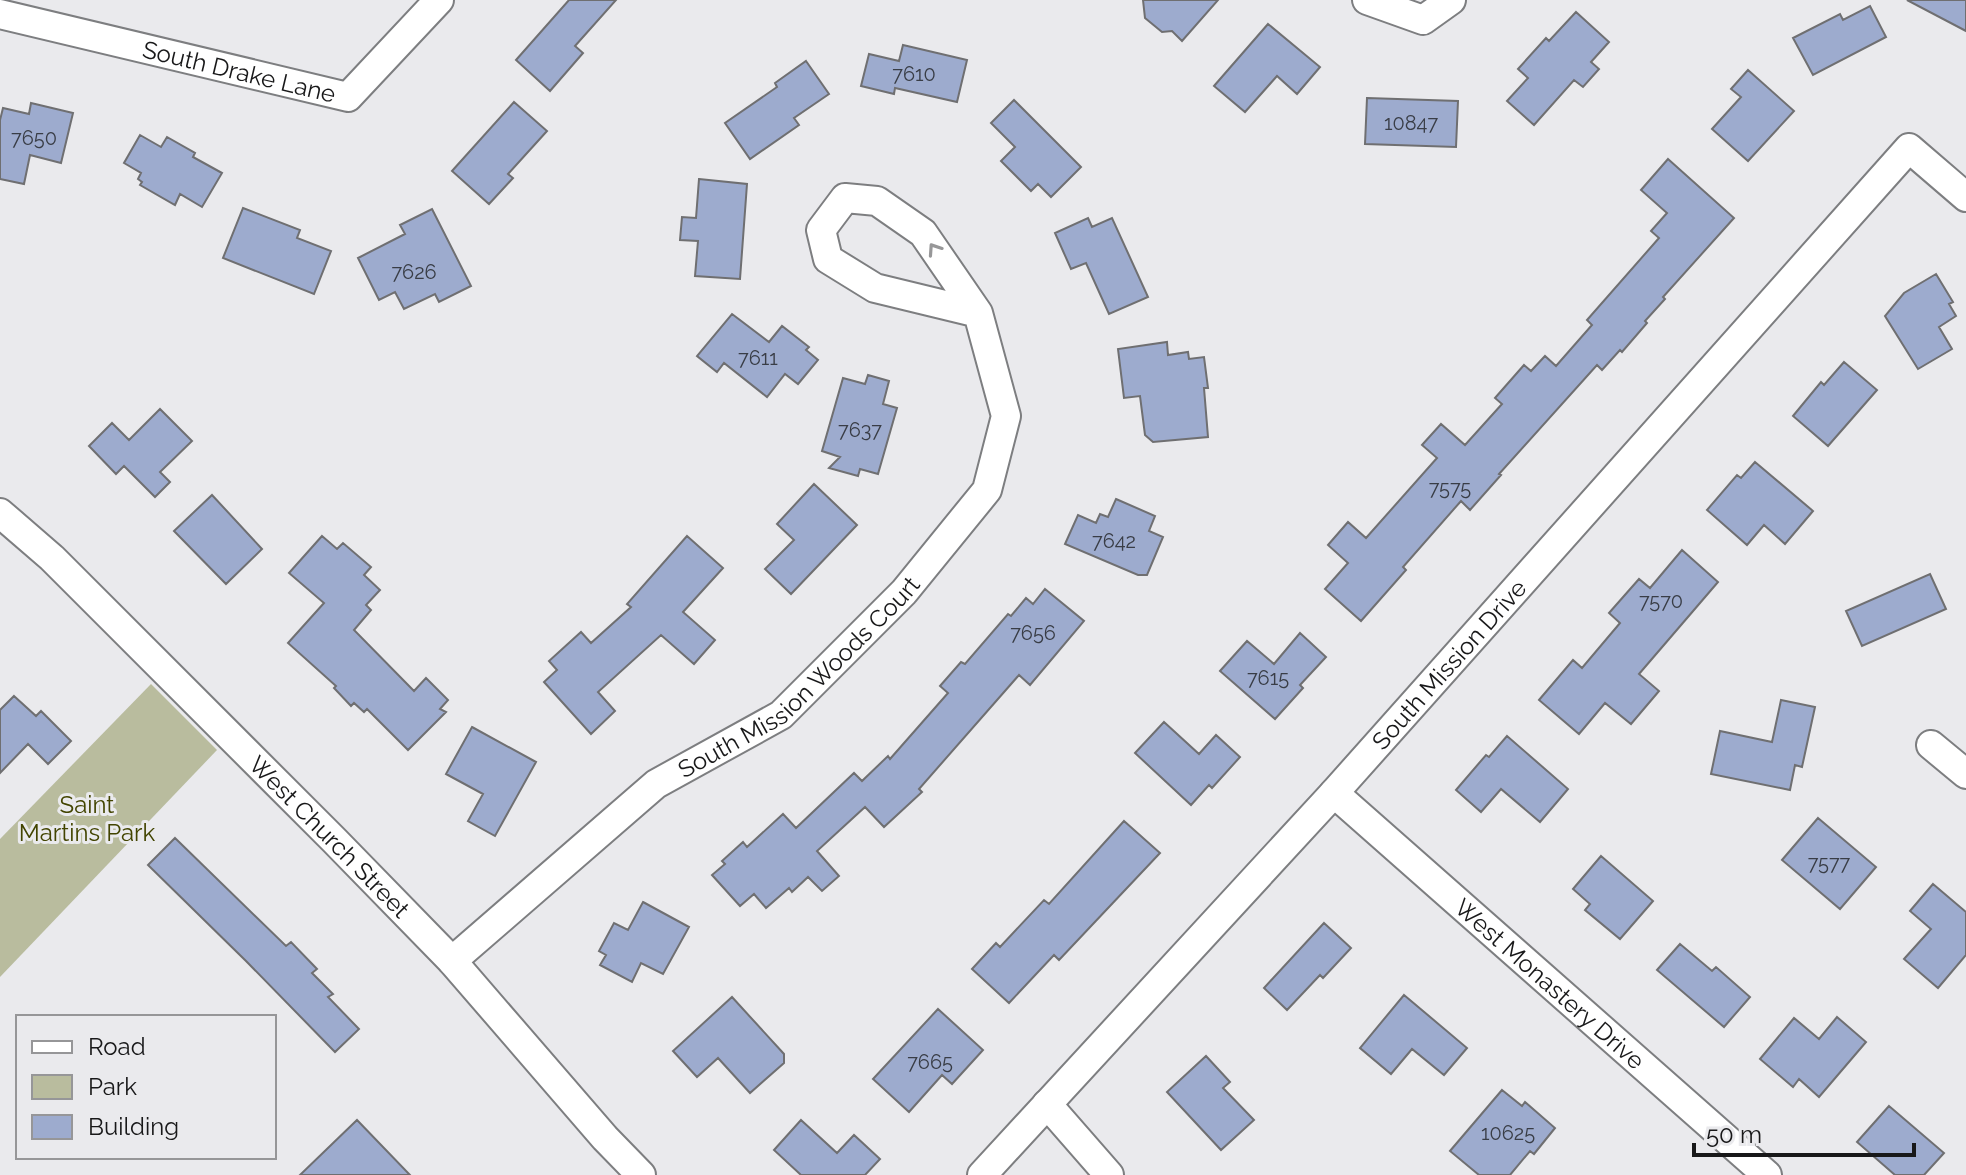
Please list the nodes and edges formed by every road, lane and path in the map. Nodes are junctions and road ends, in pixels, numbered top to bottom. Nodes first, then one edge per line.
1 (439, 0) edge
2 (1367, 0) edge
3 (1451, 0) edge
4 (0, 14) edge
5 (1966, 197) edge
6 (978, 313) junction
7 (0, 513) edge
8 (1931, 745) dead end
9 (1966, 774) edge
10 (1334, 793) junction
11 (452, 961) junction
12 (1047, 1104) junction
13 (641, 1175) edge
14 (982, 1175) edge
15 (1109, 1175) edge
16 (1767, 1175) edge

1 - 4 street, South Drake Lane
2 - 3 street
5 - 10 street, South Mission Drive
6 -> 6 street, South Mission Woods Court
6 - 11 street, South Mission Woods Court
7 - 11 street, West Church Street
8 - 9 street
10 - 12 street, South Mission Drive
10 - 16 street, West Monastery Drive
11 - 13 street, West Church Street
12 - 14 street, South Mission Drive
12 - 15 street

